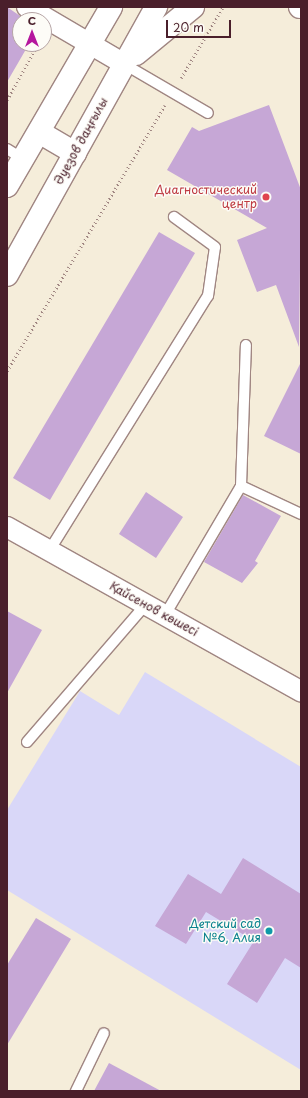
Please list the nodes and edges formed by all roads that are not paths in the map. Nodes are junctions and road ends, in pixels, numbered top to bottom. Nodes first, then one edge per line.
1 (27, 7) edge
2 (111, 7) edge
3 (156, 7) edge
4 (193, 7) edge
5 (91, 44) junction
6 (124, 64) junction
7 (208, 113) dead end
8 (39, 132) junction
9 (75, 153) junction
10 (15, 154) edge
11 (7, 186) edge
12 (174, 217) dead end
13 (7, 275) edge
14 (246, 345) dead end
15 (241, 486) junction
16 (301, 514) edge
17 (7, 527) edge
18 (49, 551) junction
19 (146, 604) junction
20 (165, 615) junction
21 (301, 691) edge
22 (27, 742) dead end
23 (104, 1033) dead end
24 (76, 1091) edge

1 - 5 street
2 - 5 main road
3 - 6 main road, Әуезов даңғылы
4 - 6 main road
5 - 6 street
5 - 8 main road
6 - 7 lane
6 - 9 main road, Әуезов даңғылы
8 - 9 main road
8 - 10 main road
9 - 13 main road, Әуезов даңғылы
10 - 11 main road
12 - 18 lane
14 - 15 lane
15 - 16 lane
15 - 20 lane
17 - 18 street, Қайсенов көшесі
18 - 19 street, Қайсенов көшесі
19 - 20 street, Қайсенов көшесі
19 - 22 lane
20 - 21 street, Қайсенов көшесі
23 - 24 lane

